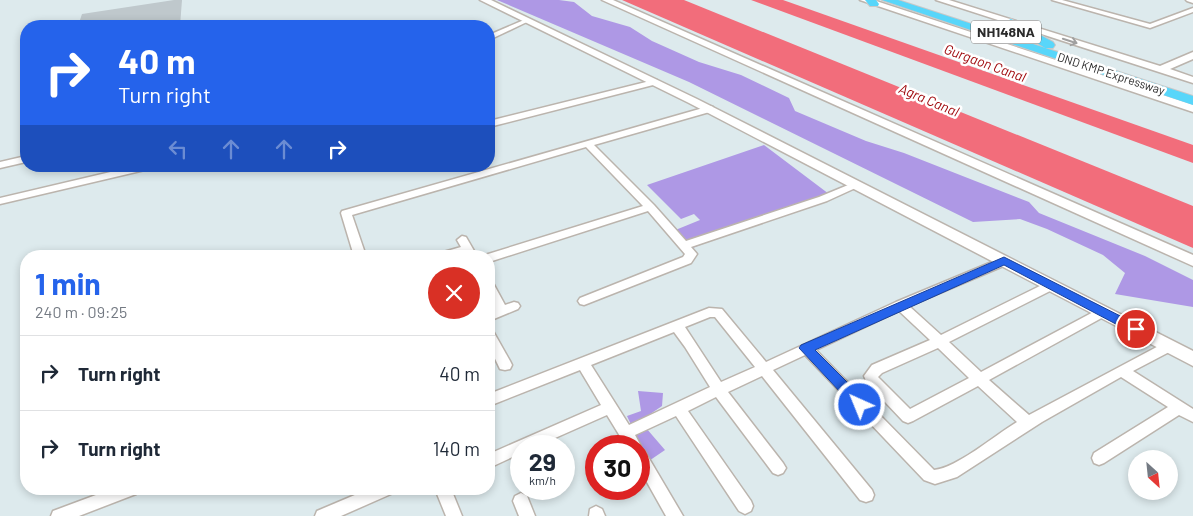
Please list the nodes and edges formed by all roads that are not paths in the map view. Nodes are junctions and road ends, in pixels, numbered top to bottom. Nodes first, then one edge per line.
1 (484, 0) edge
2 (606, 0) edge
3 (887, 0) edge
4 (906, 0) edge
5 (940, 0) edge
6 (1055, 0) edge
7 (1080, 0) edge
8 (1189, 0) edge
9 (870, 1) edge
10 (1193, 1) edge
11 (1069, 4) junction
12 (1193, 10) edge
13 (526, 21) junction
14 (1011, 22) junction
15 (936, 24) junction
16 (966, 25) junction
17 (495, 35) edge
18 (1056, 48) junction
19 (1193, 55) edge
20 (1160, 70) junction
21 (1193, 80) edge
22 (654, 82) junction
23 (1193, 93) edge
24 (1193, 101) edge
25 (710, 109) junction
26 (1193, 109) edge
27 (495, 122) edge
28 (588, 143) junction
29 (20, 160) edge
30 (0, 165) edge
31 (495, 170) edge
32 (123, 172) edge
33 (488, 172) edge
34 (857, 185) junction
35 (0, 201) edge
36 (650, 207) junction
37 (684, 246) junction
38 (358, 250) edge
39 (495, 256) edge
40 (1004, 260) junction
41 (1193, 261) edge
42 (1052, 285) junction
43 (495, 293) edge
44 (584, 301) dead end
45 (900, 305) junction
46 (1103, 312) junction
47 (495, 313) edge
48 (677, 326) junction
49 (938, 342) junction
50 (495, 346) edge
51 (1168, 346) junction
52 (806, 348) junction
53 (1193, 359) edge
54 (583, 363) junction
55 (505, 365) dead end
56 (762, 369) junction
57 (1122, 371) junction
58 (979, 378) junction
59 (718, 389) junction
60 (495, 398) edge
61 (610, 407) junction
62 (1180, 407) junction
63 (678, 408) junction
64 (1193, 416) edge
65 (1027, 422) junction
66 (626, 433) joint
67 (546, 435) edge
68 (510, 451) edge
69 (495, 458) edge
70 (1099, 458) dead end
71 (778, 468) dead end
72 (650, 474) edge
73 (115, 495) edge
74 (372, 495) edge
75 (445, 495) edge
76 (866, 495) dead end
77 (521, 501) dead end
78 (745, 506) dead end
79 (59, 516) edge
80 (323, 516) edge
81 (454, 516) edge
82 (527, 516) edge
83 (675, 516) edge

1 - 13 street
2 - 41 street
3 - 16 highway, DND KMP Expressway / NH148NA
4 - 18 highway, DND KMP Expressway / NH148NA
5 - 14 street
6 - 11 street
7 - 11 street
8 - 10 street
9 - 15 street
11 - 12 street
13 - 17 street
13 - 22 street
14 - 18 highway
14 -> 20 street
15 - 16 highway
15 - 26 street
16 - 24 highway, DND KMP Expressway / NH148NA
18 - 23 highway, DND KMP Expressway / NH148NA
19 - 20 street
20 - 21 street
22 - 25 street
22 - 27 street
25 - 28 street
25 - 34 street
28 - 31 street
28 - 36 street
29 - 30 street
32 - 35 street
33 - 38 street
34 - 37 street
34 - 40 street
36 - 37 street
36 - 39 street
37 - 44 street
40 - 42 street
40 - 45 street
42 - 46 street
42 - 49 street
43 - 47 street
45 - 49 street
45 - 52 street
46 - 51 street
46 - 58 street
48 - 54 street
48 - 56 street
48 - 59 street
49 - 58 street
49 - 58 street
50 - 55 street
51 - 53 street
51 - 57 street
52 - 56 street
52 - 65 street
54 - 60 street
54 - 61 street
56 - 59 street
56 - 76 street
57 - 62 street
57 - 65 street
58 - 65 street
59 - 63 street
59 - 71 street
61 - 66 street
61 - 67 street
62 - 64 street
62 - 70 street
63 - 66 street
63 - 78 street
68 - 69 street
72 - 83 street
73 - 79 street
74 - 80 street
75 - 81 street
77 - 82 street

